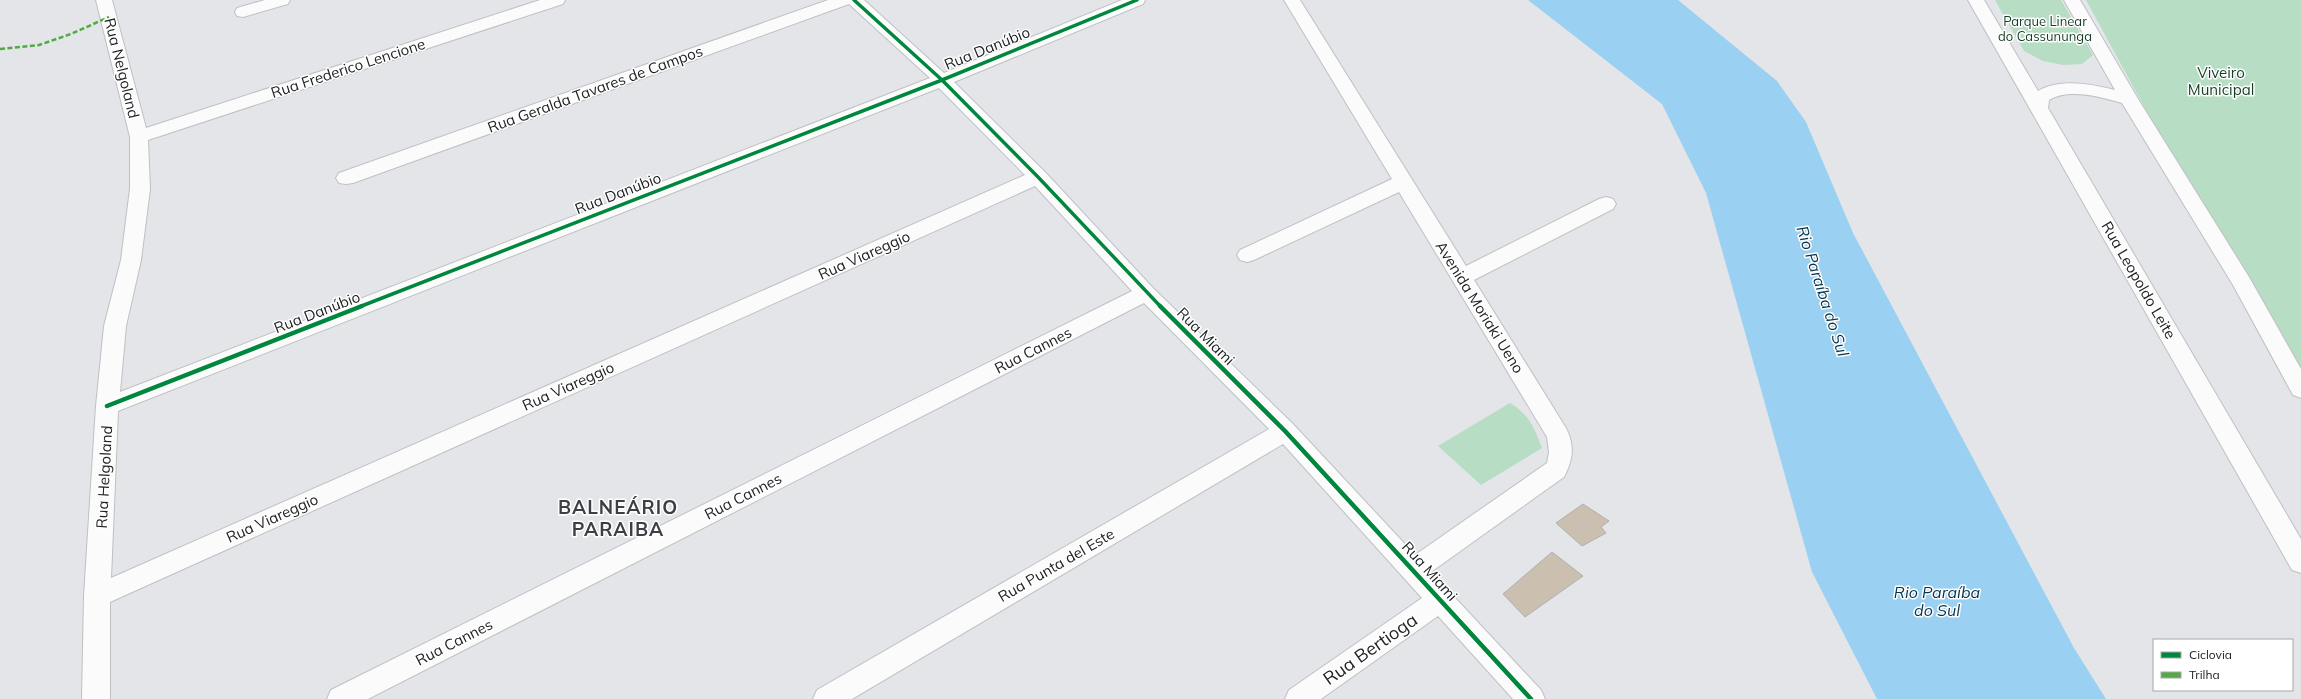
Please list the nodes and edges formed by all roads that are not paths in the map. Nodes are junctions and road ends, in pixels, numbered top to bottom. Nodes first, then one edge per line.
1 (104, 0) edge
2 (282, 0) edge
3 (557, 0) edge
4 (844, 0) edge
5 (854, 0) edge
6 (1137, 0) edge
7 (1292, 0) edge
8 (1976, 0) edge
9 (2072, 0) edge
10 (243, 12) dead end
11 (2020, 78) junction
12 (942, 80) junction
13 (2054, 89) junction
14 (2124, 91) junction
15 (2038, 110) junction
16 (139, 137) junction
17 (1038, 177) junction
18 (346, 178) dead end
19 (1403, 182) junction
20 (1606, 204) dead end
21 (1247, 255) dead end
22 (1462, 277) junction
23 (1146, 293) junction
24 (2301, 389) edge
25 (107, 406) junction
26 (1285, 431) junction
27 (2301, 562) edge
28 (1414, 570) junction
29 (97, 596) junction
30 (1440, 600) junction
31 (96, 699) edge
32 (341, 699) edge
33 (827, 699) edge
34 (1299, 699) edge
35 (1531, 699) edge

1 - 16 street, Rua Nelgoland
2 - 10 street
3 - 16 street, Rua Frederico Lencione
4 - 18 street, Rua Geralda Tavares de Campos
5 - 12 street, Rua Miami
6 - 12 street, Rua Danúbio
7 - 19 street, Avenida Moriaki Ueno
8 - 11 street, Rua Leopoldo Leite
9 - 14 street
11 - 13 street
11 - 14 street
11 - 15 street, Rua Leopoldo Leite
12 - 17 street, Rua Miami
12 - 25 street, Rua Danúbio
13 - 14 street
13 - 15 street
14 - 24 street
15 - 27 street, Rua Leopoldo Leite
16 - 25 street, Rua Helgoland
17 - 23 street, Rua Miami
17 - 29 street, Rua Viareggio
19 - 21 street
19 - 22 street, Avenida Moriaki Ueno
20 - 22 street
22 - 28 street, Avenida Moriaki Ueno
23 - 26 street, Rua Miami
23 - 32 street, Rua Cannes
25 - 29 street, Rua Helgoland
26 - 28 street, Rua Miami
26 - 33 street, Rua Punta del Este
28 - 30 street, Rua Miami
29 - 31 street, Rua Helgoland
30 - 34 street, Rua Bertioga
30 - 35 street, Rua Miami

